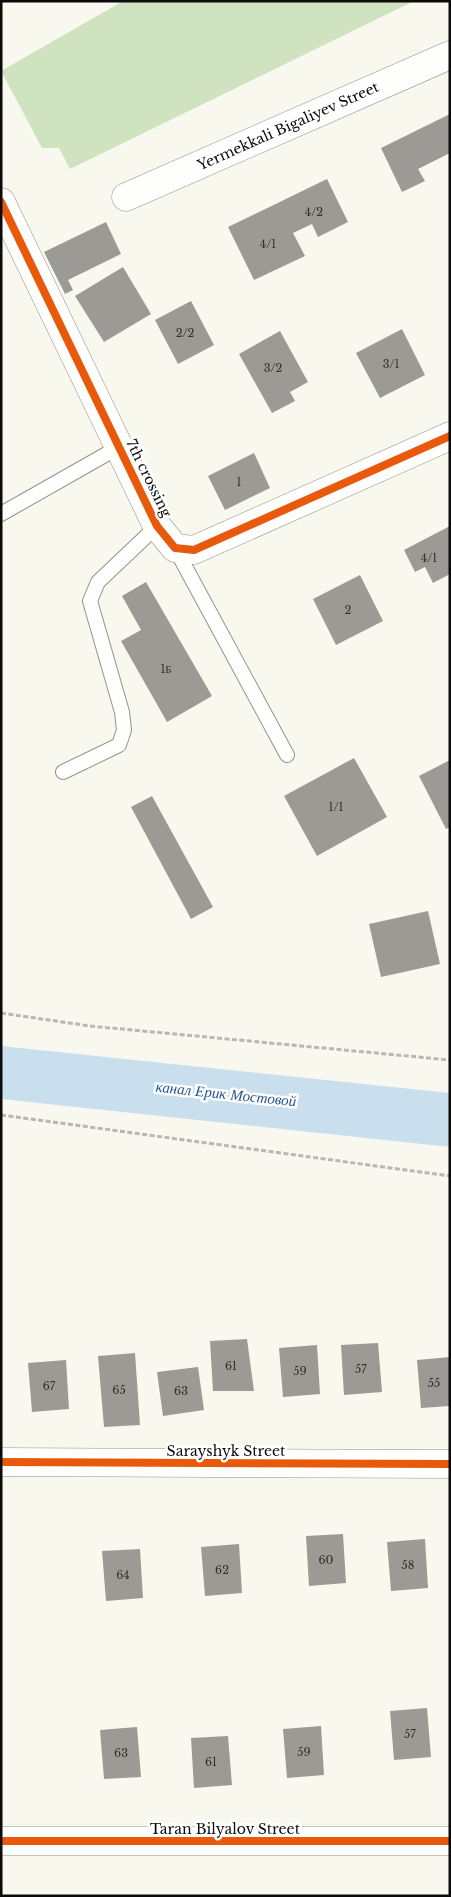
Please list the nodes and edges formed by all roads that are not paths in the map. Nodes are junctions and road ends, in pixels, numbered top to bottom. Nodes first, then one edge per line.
1 (450, 56) edge
2 (126, 197) dead end
3 (1, 202) edge
4 (450, 436) edge
5 (119, 447) junction
6 (1, 514) edge
7 (158, 526) junction
8 (175, 548) junction
9 (287, 755) dead end
10 (63, 772) dead end
11 (1, 1462) edge
12 (450, 1464) edge
13 (450, 1841) edge
14 (1, 1842) edge

1 - 2 street, Yermekkali Bigaliyev Street
3 - 5 street, 7th crossing
4 - 8 street
5 - 6 lane
5 - 7 street, 7th crossing
7 - 8 street, 7th crossing
7 - 10 lane
8 - 9 lane
11 - 12 street, Sarayshyk Street
13 - 14 street, Taran Bilyalov Street

